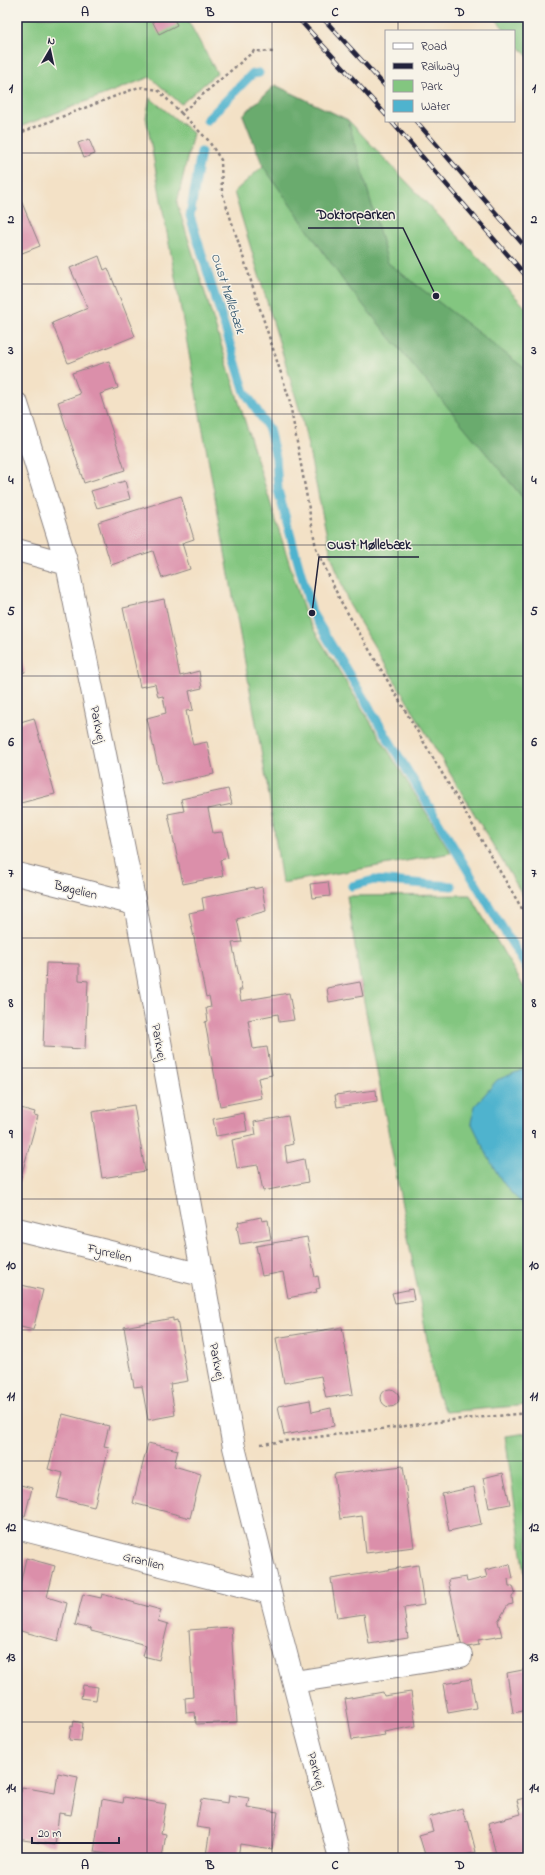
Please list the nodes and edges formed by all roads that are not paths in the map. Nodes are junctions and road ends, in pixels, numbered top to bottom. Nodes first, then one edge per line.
1 (17, 404) edge
2 (17, 550) edge
3 (67, 564) junction
4 (17, 874) edge
5 (135, 904) junction
6 (17, 1229) edge
7 (202, 1275) junction
8 (17, 1528) edge
9 (270, 1593) junction
10 (461, 1656) dead end
11 (294, 1682) junction
12 (340, 1858) edge

1 - 3 street, Parkvej
2 - 3 street
3 - 5 street, Parkvej
4 - 5 street, Bøgelien
5 - 7 street, Parkvej
6 - 7 street, Fyrrelien
7 - 9 street, Parkvej
8 - 9 street, Granlien
9 - 11 street, Parkvej
10 - 11 street
11 - 12 street, Parkvej

